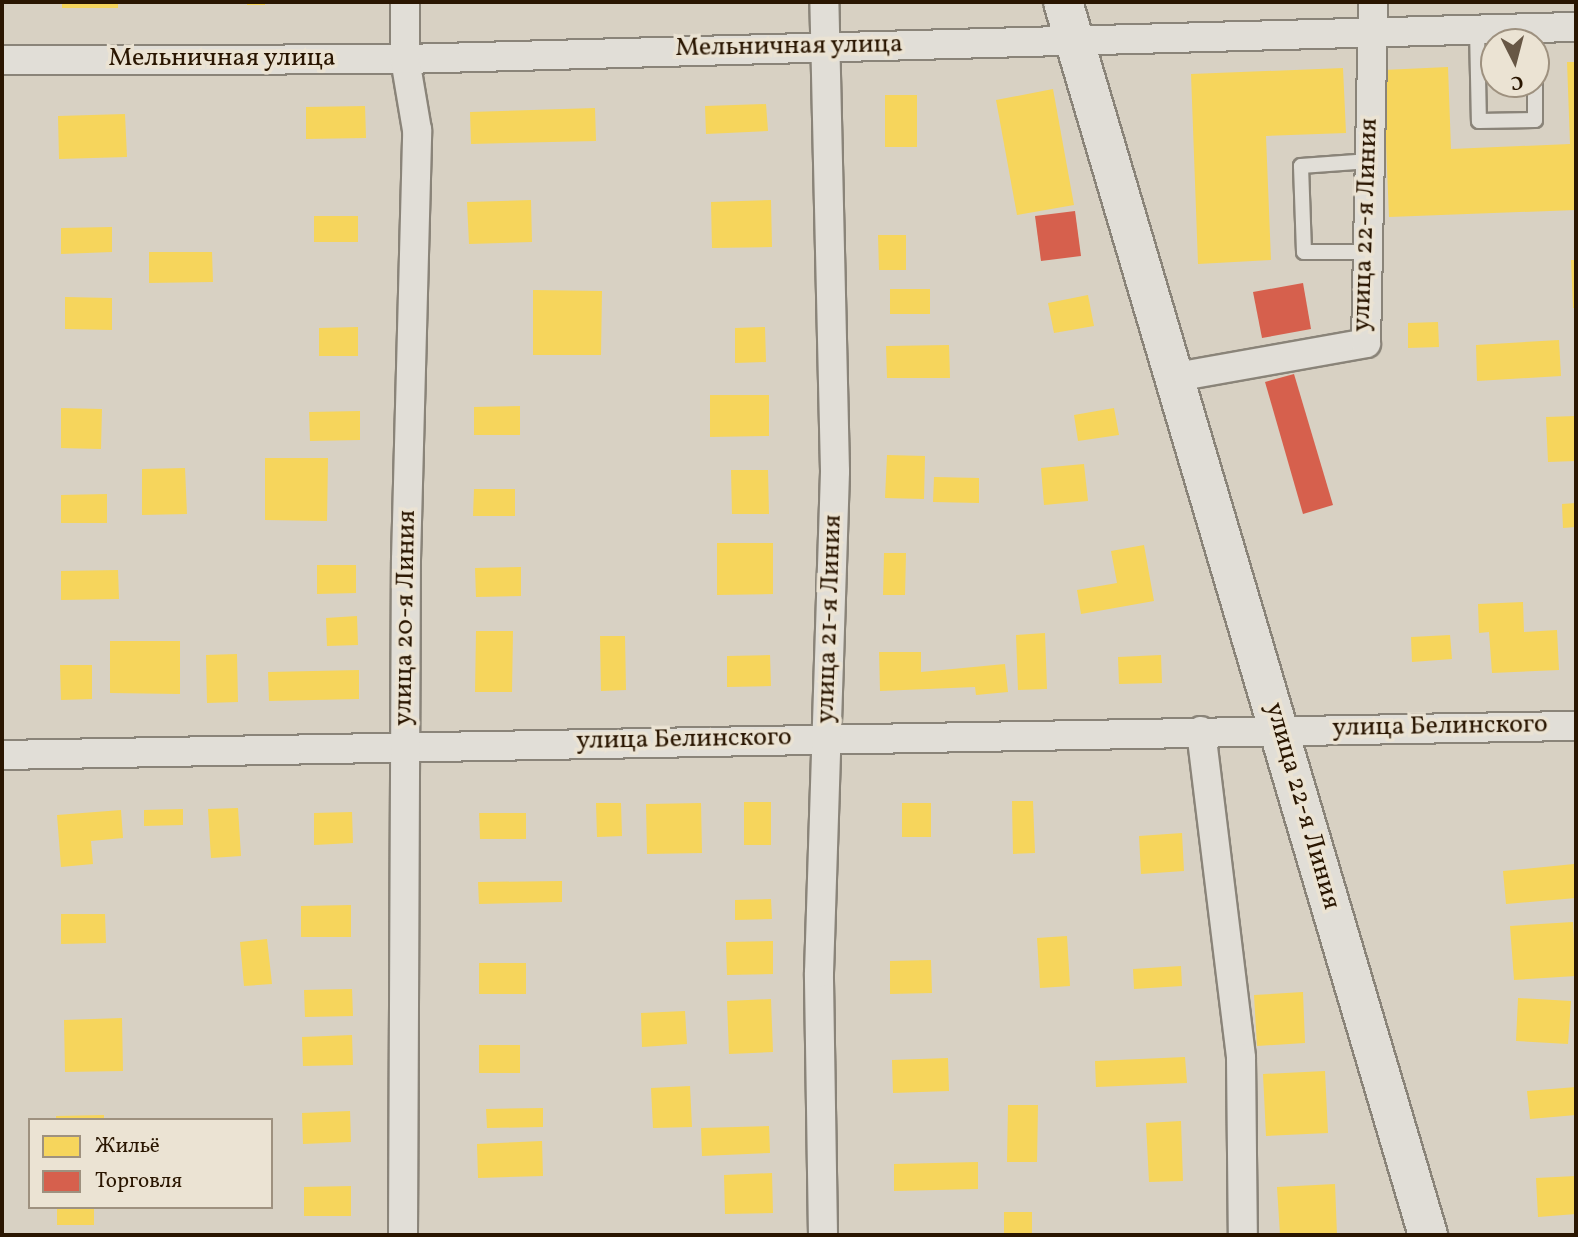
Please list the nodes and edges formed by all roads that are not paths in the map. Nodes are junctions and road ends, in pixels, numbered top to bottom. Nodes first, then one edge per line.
1 (405, 2) edge
2 (824, 2) edge
3 (1063, 2) edge
4 (1373, 2) edge
5 (1576, 27) edge
6 (1477, 29) junction
7 (1480, 29) edge
8 (1373, 32) junction
9 (1550, 32) edge
10 (1075, 43) junction
11 (825, 45) junction
12 (405, 59) junction
13 (2, 60) edge
14 (1535, 98) edge
15 (1370, 161) junction
16 (1367, 252) junction
17 (1176, 377) junction
18 (1576, 726) edge
19 (1280, 729) junction
20 (1201, 731) junction
21 (826, 737) junction
22 (405, 747) junction
23 (2, 755) edge
24 (403, 1235) edge
25 (823, 1235) edge
26 (1243, 1235) edge
27 (1427, 1235) edge

1 - 12 street, улица 20-я Линия
2 - 11 street, улица 21-я Линия
3 - 10 main road
4 - 8 street, улица 22-я Линия
5 - 9 street, Мельничная улица
6 - 7 street, Мельничная улица
6 - 8 street, Мельничная улица
6 - 14 lane
8 - 10 street, Мельничная улица
8 - 15 street, улица 22-я Линия
10 - 11 street, Мельничная улица
10 - 17 main road, улица 22-я Линия
11 - 12 street, Мельничная улица
11 - 21 street, улица 21-я Линия
12 - 13 street, Мельничная улица
12 - 22 street, улица 20-я Линия
15 - 16 street, улица 22-я Линия
15 - 16 lane
16 - 17 street, улица 22-я Линия
17 - 19 main road, улица 22-я Линия
18 - 19 street, улица Белинского
19 - 20 street, улица Белинского
19 - 27 main road, улица 22-я Линия
20 - 21 street, улица Белинского
20 - 26 street
21 - 22 street, улица Белинского
21 - 25 street, улица 21-я Линия
22 - 23 street, улица Белинского
22 - 24 street, улица 20-я Линия

